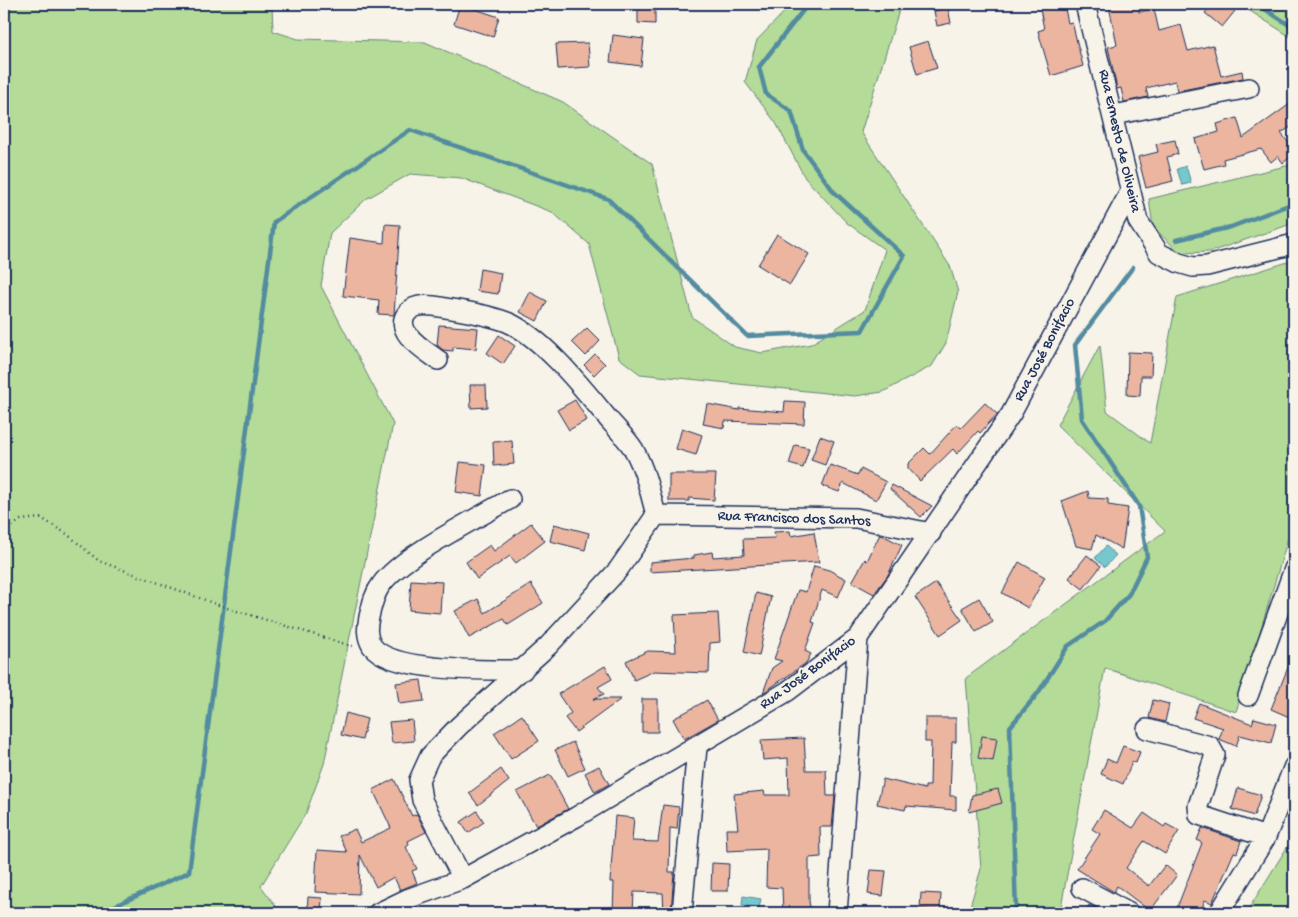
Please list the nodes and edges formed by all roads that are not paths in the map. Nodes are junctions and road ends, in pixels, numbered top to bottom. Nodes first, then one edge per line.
1 (1085, 4) edge
2 (1249, 88) dead end
3 (1114, 115) junction
4 (1130, 192) junction
5 (1294, 244) edge
6 (438, 360) dead end
7 (510, 499) dead end
8 (656, 514) junction
9 (931, 533) junction
10 (1294, 569) edge
11 (858, 638) junction
12 (523, 670) junction
13 (1248, 696) dead end
14 (1147, 728) dead end
15 (697, 747) junction
16 (1294, 766) edge
17 (1266, 837) junction
18 (463, 879) junction
19 (1082, 888) dead end
20 (378, 913) edge
21 (682, 913) edge
22 (837, 913) edge
23 (1129, 913) edge
24 (1219, 913) edge

1 - 3 street, Rua Ernesto de Oliveira
2 - 3 street
3 - 4 street, Rua Ernesto de Oliveira
4 - 5 street, Rua Ernesto de Oliveira
4 - 9 street, Rua José Bonifacio
6 - 8 street
7 - 12 street
8 - 9 street, Rua Francisco dos Santos
8 - 12 street
9 - 11 street, Rua José Bonifacio
10 - 13 street
11 - 15 street, Rua José Bonifacio
11 - 22 street
12 - 18 street
14 - 17 street
15 - 18 street, Rua José Bonifacio
15 - 21 street
16 - 17 street
17 - 24 street
18 - 20 street, Rua José Bonifacio
19 - 23 street

